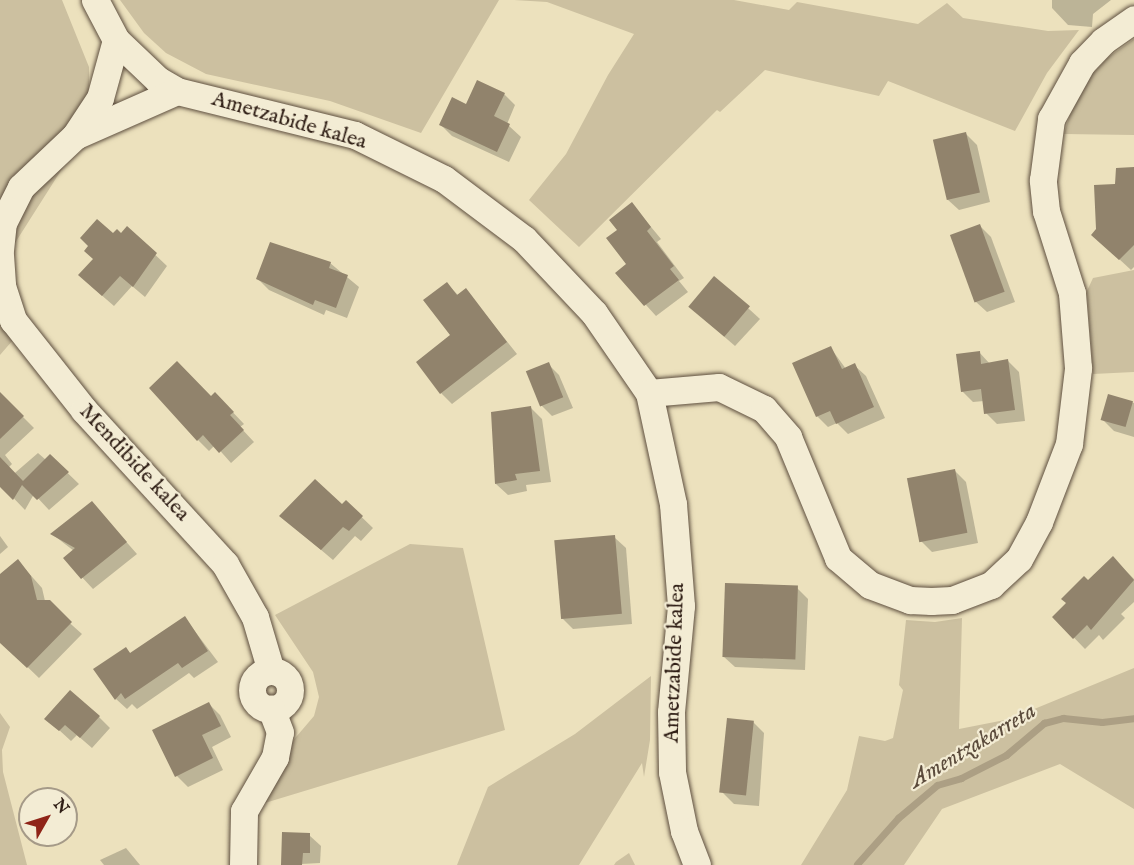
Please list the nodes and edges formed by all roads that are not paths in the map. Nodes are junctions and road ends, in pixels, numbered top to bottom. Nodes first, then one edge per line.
1 (95, 0) edge
2 (1134, 19) edge
3 (116, 40) junction
4 (177, 91) junction
5 (75, 136) junction
6 (0, 252) edge
7 (650, 393) junction
8 (243, 865) edge
9 (697, 865) edge

1 - 3 street
2 - 7 street
3 - 4 street, Ametzabide kalea
3 - 5 street
4 - 5 street
4 - 7 street, Ametzabide kalea
5 - 6 street, Mendibide kalea
6 - 8 street, Mendibide kalea
7 - 9 street, Ametzabide kalea

